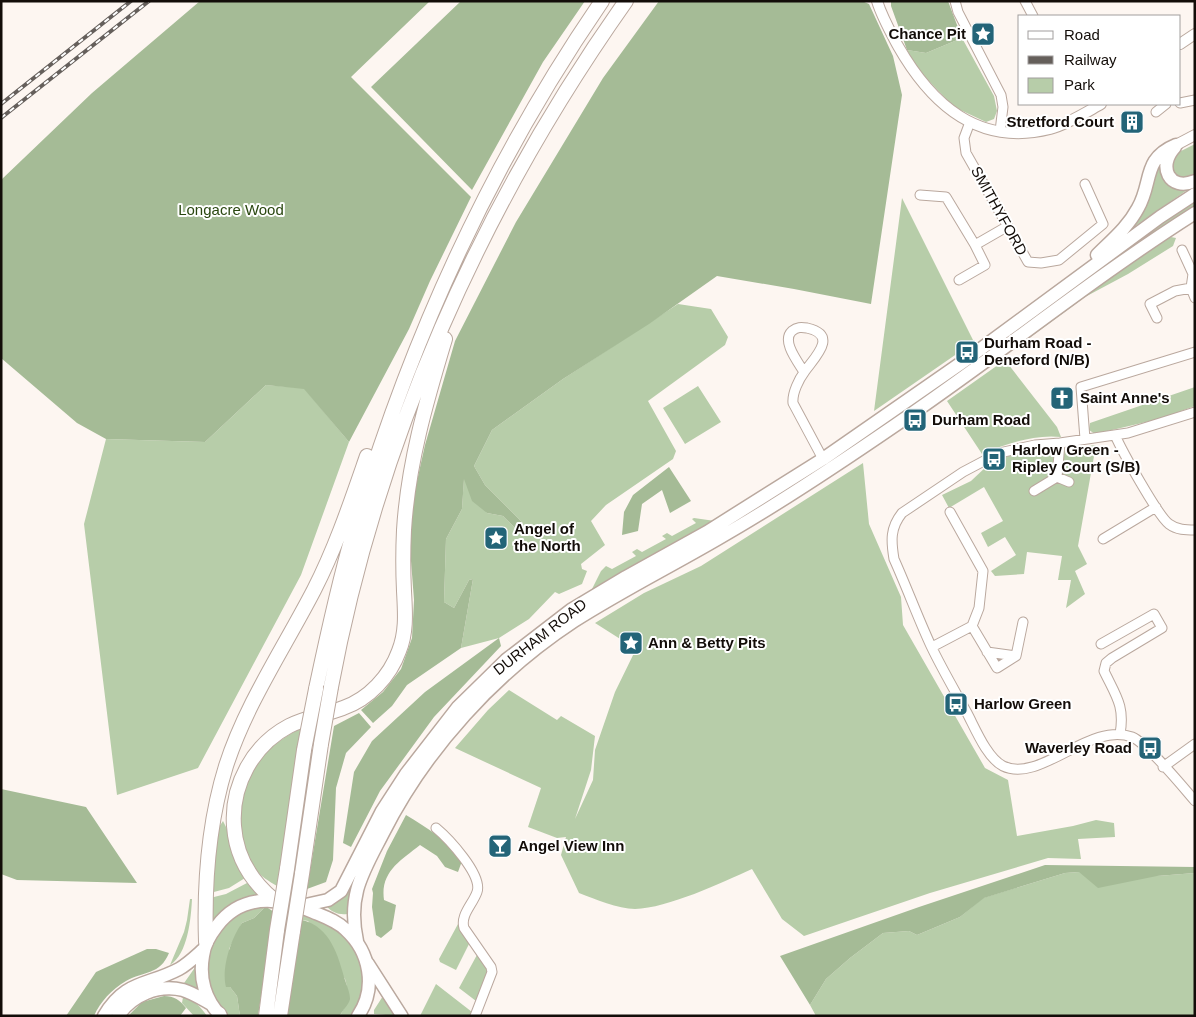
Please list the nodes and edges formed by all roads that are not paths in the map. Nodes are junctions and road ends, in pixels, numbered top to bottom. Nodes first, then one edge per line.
1 (602, 1) edge
2 (626, 1) edge
3 (877, 1) edge
4 (955, 1) edge
5 (1025, 1) edge
6 (1032, 15) edge
7 (1195, 34) edge
8 (1181, 43) edge
9 (1195, 100) edge
10 (1181, 103) edge
11 (1099, 105) edge
12 (1165, 105) edge
13 (1156, 112) dead end
14 (970, 122) junction
15 (1000, 131) junction
16 (1195, 135) edge
17 (1176, 145) junction
18 (1195, 181) edge
19 (1085, 184) dead end
20 (1195, 194) edge
21 (920, 195) dead end
22 (1195, 213) edge
23 (1008, 226) junction
24 (975, 245) junction
25 (1182, 250) dead end
26 (463, 278) junction
27 (959, 280) dead end
28 (1063, 288) junction
29 (1191, 288) junction
30 (1195, 298) edge
31 (1157, 318) dead end
32 (1195, 352) edge
33 (804, 372) junction
34 (403, 384) junction
35 (1195, 412) edge
36 (1115, 436) junction
37 (1085, 439) junction
38 (1060, 443) junction
39 (823, 459) junction
40 (1057, 477) junction
41 (1069, 482) dead end
42 (1034, 491) dead end
43 (1156, 507) junction
44 (950, 512) dead end
45 (1195, 530) edge
46 (1103, 539) dead end
47 (1023, 622) dead end
48 (972, 626) junction
49 (1101, 644) dead end
50 (932, 647) junction
51 (987, 652) junction
52 (1016, 656) junction
53 (1120, 734) junction
54 (1195, 744) edge
55 (1163, 767) junction
56 (1195, 802) edge
57 (436, 828) dead end
58 (274, 900) junction
59 (301, 906) junction
60 (357, 941) junction
61 (205, 946) junction
62 (367, 961) junction
63 (217, 1012) edge
64 (270, 1015) edge
65 (104, 1016) edge
66 (118, 1016) edge
67 (358, 1016) edge
68 (402, 1016) edge
69 (475, 1016) edge

1 - 34 highway
2 - 26 highway
3 - 14 street
4 - 15 street
5 - 6 street
7 - 8 street
9 - 10 street
11 - 15 street
12 - 13 street
14 - 15 street
14 - 23 street, SMITHYFORD
16 - 17 street
17 - 18 main road
17 - 28 main road
19 - 23 street, SMITHYFORD
20 - 28 main road, DURHAM ROAD
21 - 24 street
22 - 60 main road, DURHAM ROAD
23 - 24 street
24 - 27 street
25 - 29 street
26 - 58 highway
26 - 64 highway, bridge
28 - 39 main road, DURHAM ROAD
29 - 30 street
29 - 31 street
32 - 37 street
33 - 33 street
33 - 39 street
34 - 61 highway
34 - 64 highway, bridge
35 - 36 street
36 - 37 street
36 - 43 street
37 - 38 street
38 - 40 street
38 - 50 street
39 - 59 main road, DURHAM ROAD
40 - 41 street
40 - 42 street
43 - 45 street
43 - 46 street
44 - 48 street
47 - 52 street
48 - 50 street
48 - 51 street
49 - 53 street
50 - 53 street
51 - 52 street
51 - 52 street
53 - 55 street
54 - 55 street
55 - 56 street
57 - 69 street
58 - 59 main road
58 - 61 main road
59 - 60 main road
60 - 62 main road
61 - 63 main road
61 - 65 main road
62 - 67 main road
62 - 68 main road
63 - 66 main road

